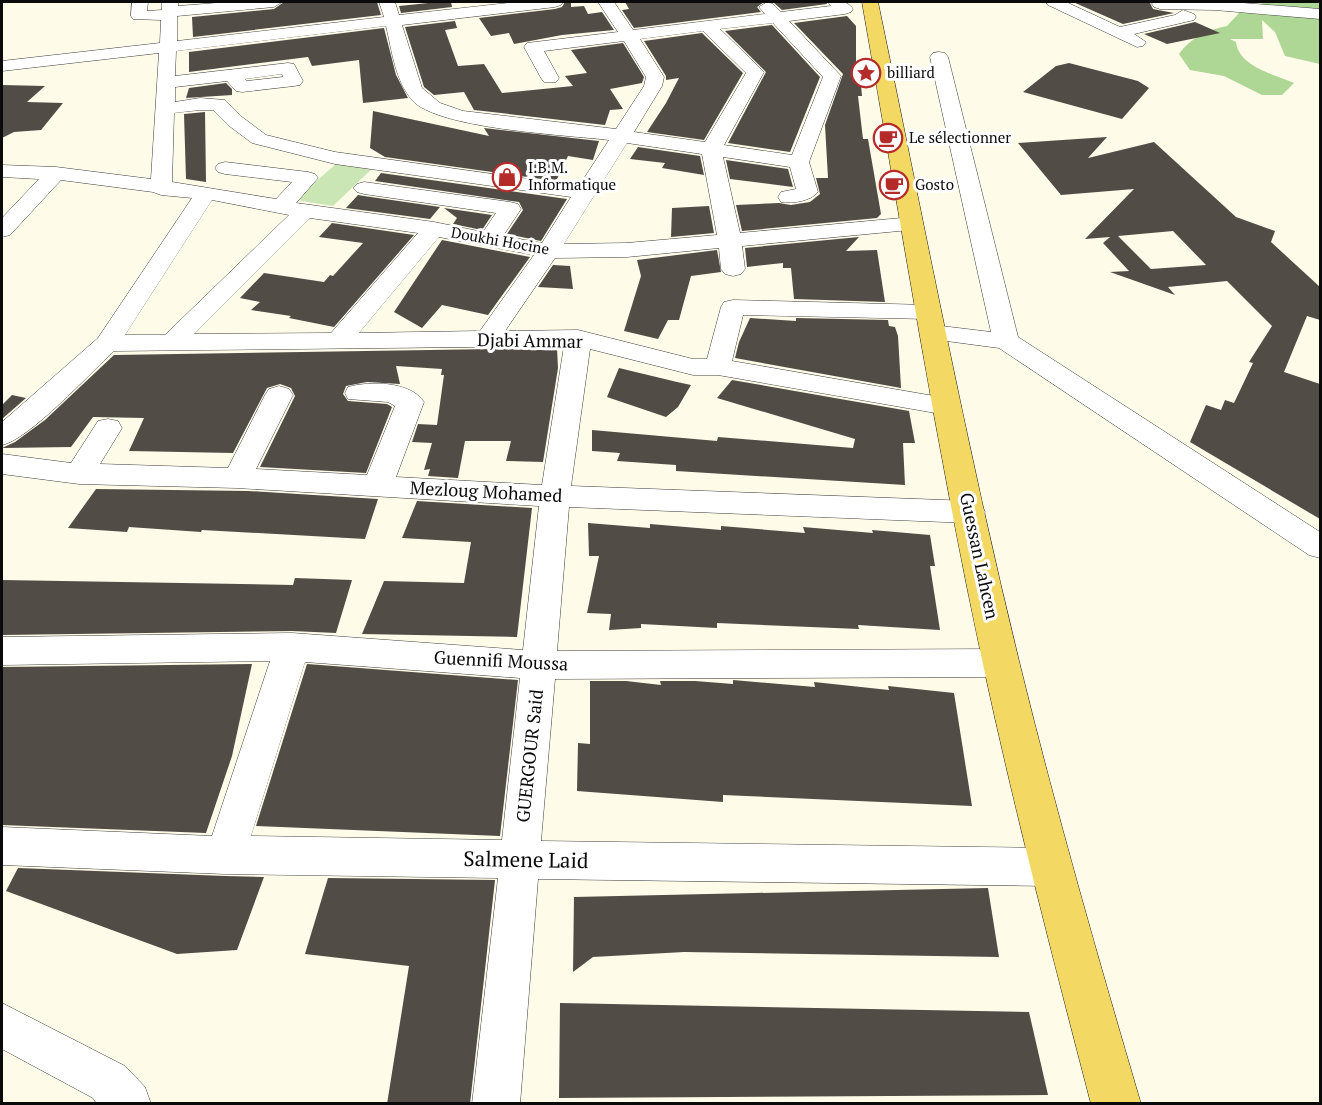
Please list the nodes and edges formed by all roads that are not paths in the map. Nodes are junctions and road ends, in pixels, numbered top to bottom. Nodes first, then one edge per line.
1 (140, 2) edge
2 (274, 2) edge
3 (387, 2) edge
4 (555, 2) edge
5 (606, 2) edge
6 (763, 2) edge
7 (836, 2) edge
8 (870, 2) edge
9 (1054, 2) edge
10 (1154, 3) edge
11 (169, 9) edge
12 (1320, 14) edge
13 (778, 19) junction
14 (394, 20) junction
15 (708, 27) junction
16 (1118, 33) junction
17 (629, 36) junction
18 (167, 46) junction
19 (1148, 47) dead end
20 (939, 57) dead end
21 (2, 66) edge
22 (232, 75) dead end
23 (550, 78) dead end
24 (166, 83) junction
25 (165, 109) junction
26 (622, 136) junction
27 (711, 150) junction
28 (799, 162) junction
29 (225, 168) dead end
30 (2, 171) edge
31 (56, 173) junction
32 (364, 188) dead end
33 (161, 189) junction
34 (206, 194) junction
35 (585, 194) junction
36 (789, 198) dead end
37 (280, 207) junction
38 (305, 211) junction
39 (912, 224) junction
40 (434, 229) junction
41 (2, 230) edge
42 (489, 240) junction
43 (730, 241) junction
44 (548, 250) junction
45 (733, 268) dead end
46 (931, 323) junction
47 (578, 338) junction
48 (487, 339) junction
49 (339, 341) junction
50 (1006, 341) junction
51 (172, 342) junction
52 (107, 343) junction
53 (718, 367) junction
54 (358, 393) dead end
55 (279, 395) dead end
56 (947, 406) junction
57 (108, 428) dead end
58 (2, 436) edge
59 (2, 464) edge
60 (79, 474) junction
61 (237, 478) junction
62 (377, 487) junction
63 (555, 496) junction
64 (970, 512) junction
65 (1320, 547) edge
66 (292, 647) junction
67 (2, 651) edge
68 (1001, 663) junction
69 (539, 665) junction
70 (2, 846) edge
71 (225, 855) junction
72 (519, 860) junction
73 (1050, 867) junction
74 (2, 1025) edge
75 (128, 1104) edge
76 (496, 1104) edge
77 (1116, 1104) edge

1 - 11 street
2 - 11 street
3 - 14 street
4 - 14 street
5 - 17 street
6 - 13 street
7 - 13 street
8 - 39 main road, Guessan Lahcen
9 - 16 street
10 - 12 street
10 - 16 street
11 - 18 street
13 - 15 street
13 - 28 street
14 - 18 street
14 - 26 street
15 - 17 street
15 - 27 street
16 - 19 street
17 - 23 street
17 - 26 street
18 - 21 street
18 - 24 street
20 - 50 street
22 - 24 street
24 - 25 street
25 - 33 street
25 - 35 street
26 - 27 street
26 - 35 street
27 - 28 street
27 - 43 street
28 - 36 street
29 - 37 street
30 - 31 street, Doukhi Hocine
31 - 33 street, Doukhi Hocine
31 - 41 street
32 - 42 street
33 - 34 street, Doukhi Hocine
34 - 37 street, Doukhi Hocine
34 - 52 street
35 - 44 street
37 - 38 street, Doukhi Hocine
38 - 40 street, Doukhi Hocine
38 - 51 street
39 - 43 street, Doukhi Hocine
39 - 46 main road, Guessan Lahcen
40 - 42 street, Doukhi Hocine
40 - 49 street
42 - 44 street, Doukhi Hocine
43 - 44 street, Doukhi Hocine
43 - 45 street
44 - 48 street
46 - 50 street
46 - 53 street
46 - 56 main road, Guessan Lahcen
47 - 48 street, Djabi Ammar
47 - 53 street, Djabi Ammar
47 - 63 street, GUERGOUR Said
48 - 49 street, Djabi Ammar
49 - 51 street, Djabi Ammar
50 - 65 street
51 - 52 street, Djabi Ammar
52 - 58 street
53 - 56 street, Djabi Ammar
54 - 62 street
55 - 61 street
56 - 64 main road, Guessan Lahcen
57 - 60 street
59 - 60 street, Mezloug Mohamed
60 - 61 street, Mezloug Mohamed
61 - 62 street, Mezloug Mohamed
62 - 63 street, Mezloug Mohamed
63 - 64 street, Mezloug Mohamed
63 - 69 street, GUERGOUR Said
64 - 68 main road, Guessan Lahcen
66 - 67 street, Guennifi Moussa
66 - 69 street, Guennifi Moussa
66 - 71 street
68 - 69 street, Guennifi Moussa
68 - 73 main road, Guessan Lahcen
69 - 72 street, GUERGOUR Said
70 - 71 street, Salmene Laid
71 - 72 street, Salmene Laid
72 - 73 street, Salmene Laid
72 - 76 street, GUERGOUR Said
73 - 77 main road, Guessan Lahcen
74 - 75 street

